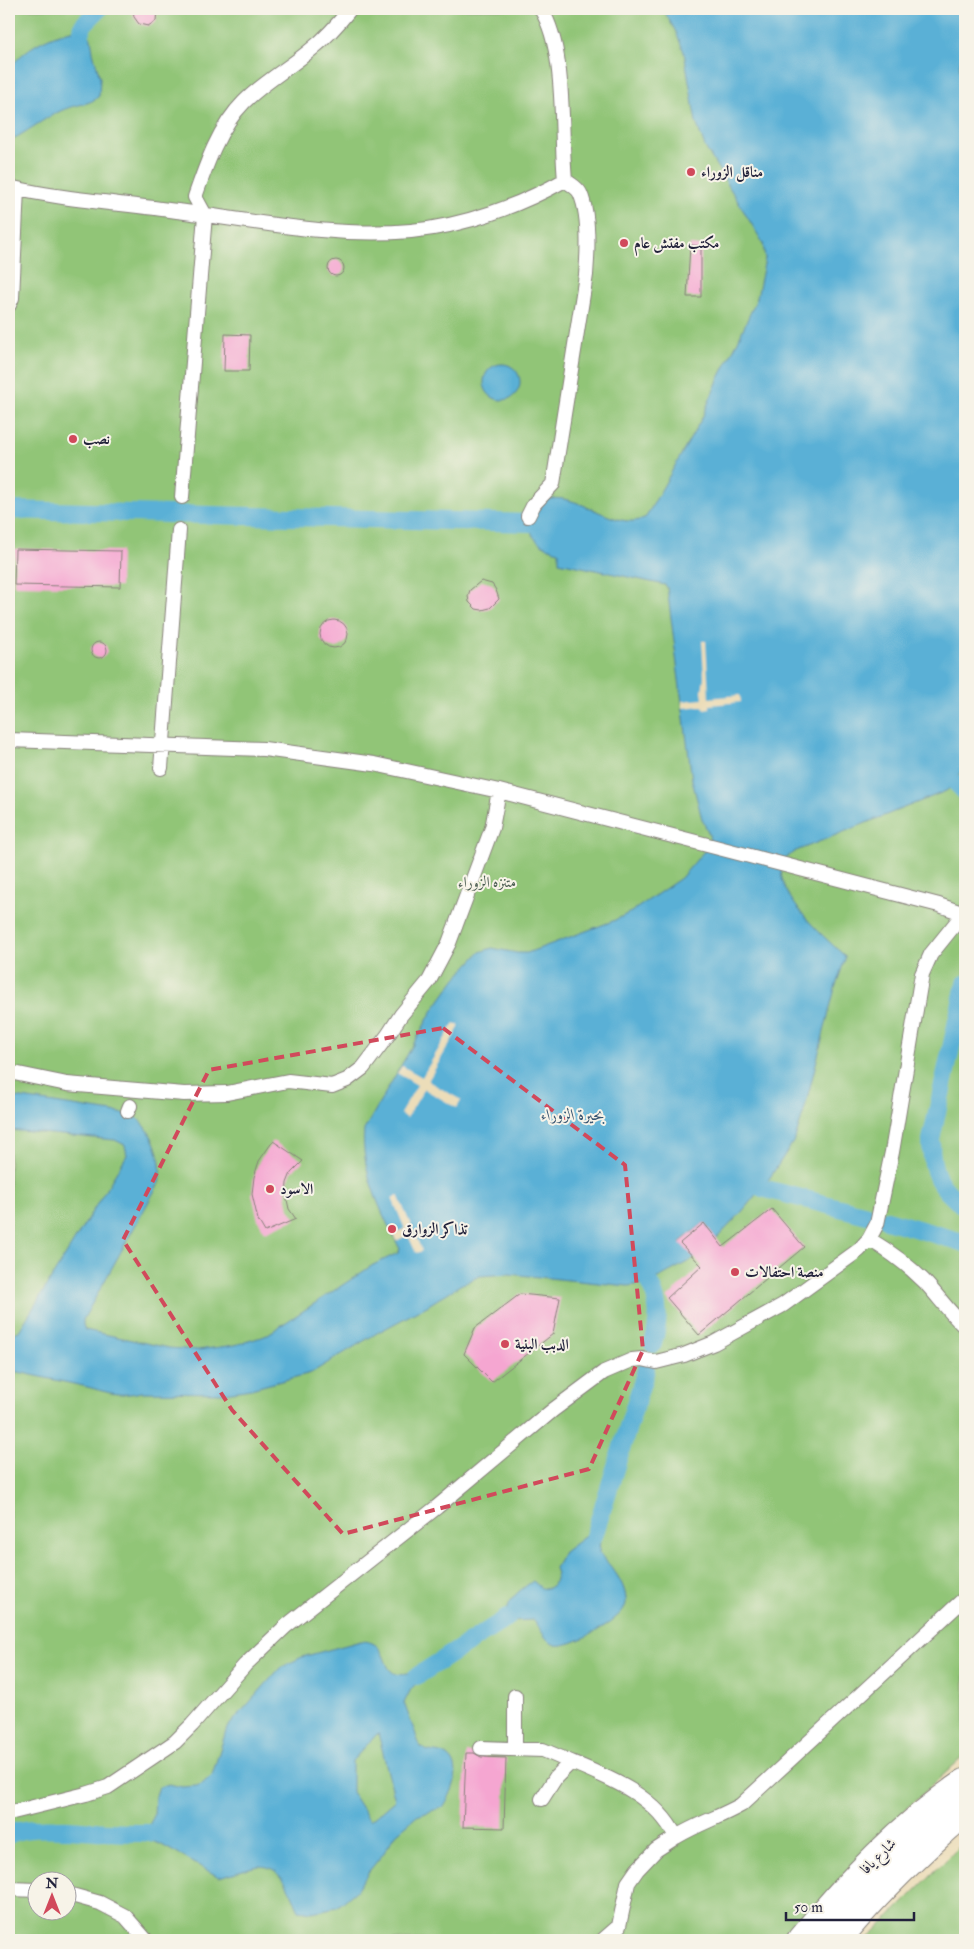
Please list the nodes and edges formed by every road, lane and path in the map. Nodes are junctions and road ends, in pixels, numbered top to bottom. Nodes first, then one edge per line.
1 (350, 9) edge
2 (541, 9) edge
3 (565, 180) junction
4 (13, 188) edge
5 (206, 215) junction
6 (9, 306) edge
7 (182, 497) dead end
8 (528, 516) dead end
9 (179, 530) dead end
10 (9, 740) edge
11 (162, 746) junction
12 (161, 768) dead end
13 (499, 792) junction
14 (964, 913) edge
15 (9, 1072) edge
16 (869, 1239) junction
17 (965, 1327) edge
18 (965, 1598) edge
19 (515, 1696) dead end
20 (481, 1748) dead end
21 (515, 1749) junction
22 (571, 1762) junction
23 (965, 1783) edge
24 (542, 1799) dead end
25 (9, 1813) edge
26 (965, 1813) edge
27 (676, 1837) junction
28 (9, 1889) edge
29 (28, 1890) edge
30 (78, 1897) edge
31 (146, 1940) edge
32 (603, 1940) edge
33 (801, 1940) edge
34 (837, 1940) edge

1 - 5 street
2 - 3 street
3 - 5 street
3 - 8 street
4 - 5 street
4 - 6 street
5 - 7 street
9 - 11 street
10 - 11 street
11 - 12 street
11 - 13 street
13 - 14 street
13 - 15 street
14 - 16 street
16 - 17 street
16 - 25 street
18 - 27 street
19 - 21 street
20 - 21 street
21 - 22 street
22 - 24 street
22 - 27 street
23 - 33 highway, شارع يافا
26 - 34 highway, شارع يافا
27 - 32 street
28 - 29 street
30 - 31 street

